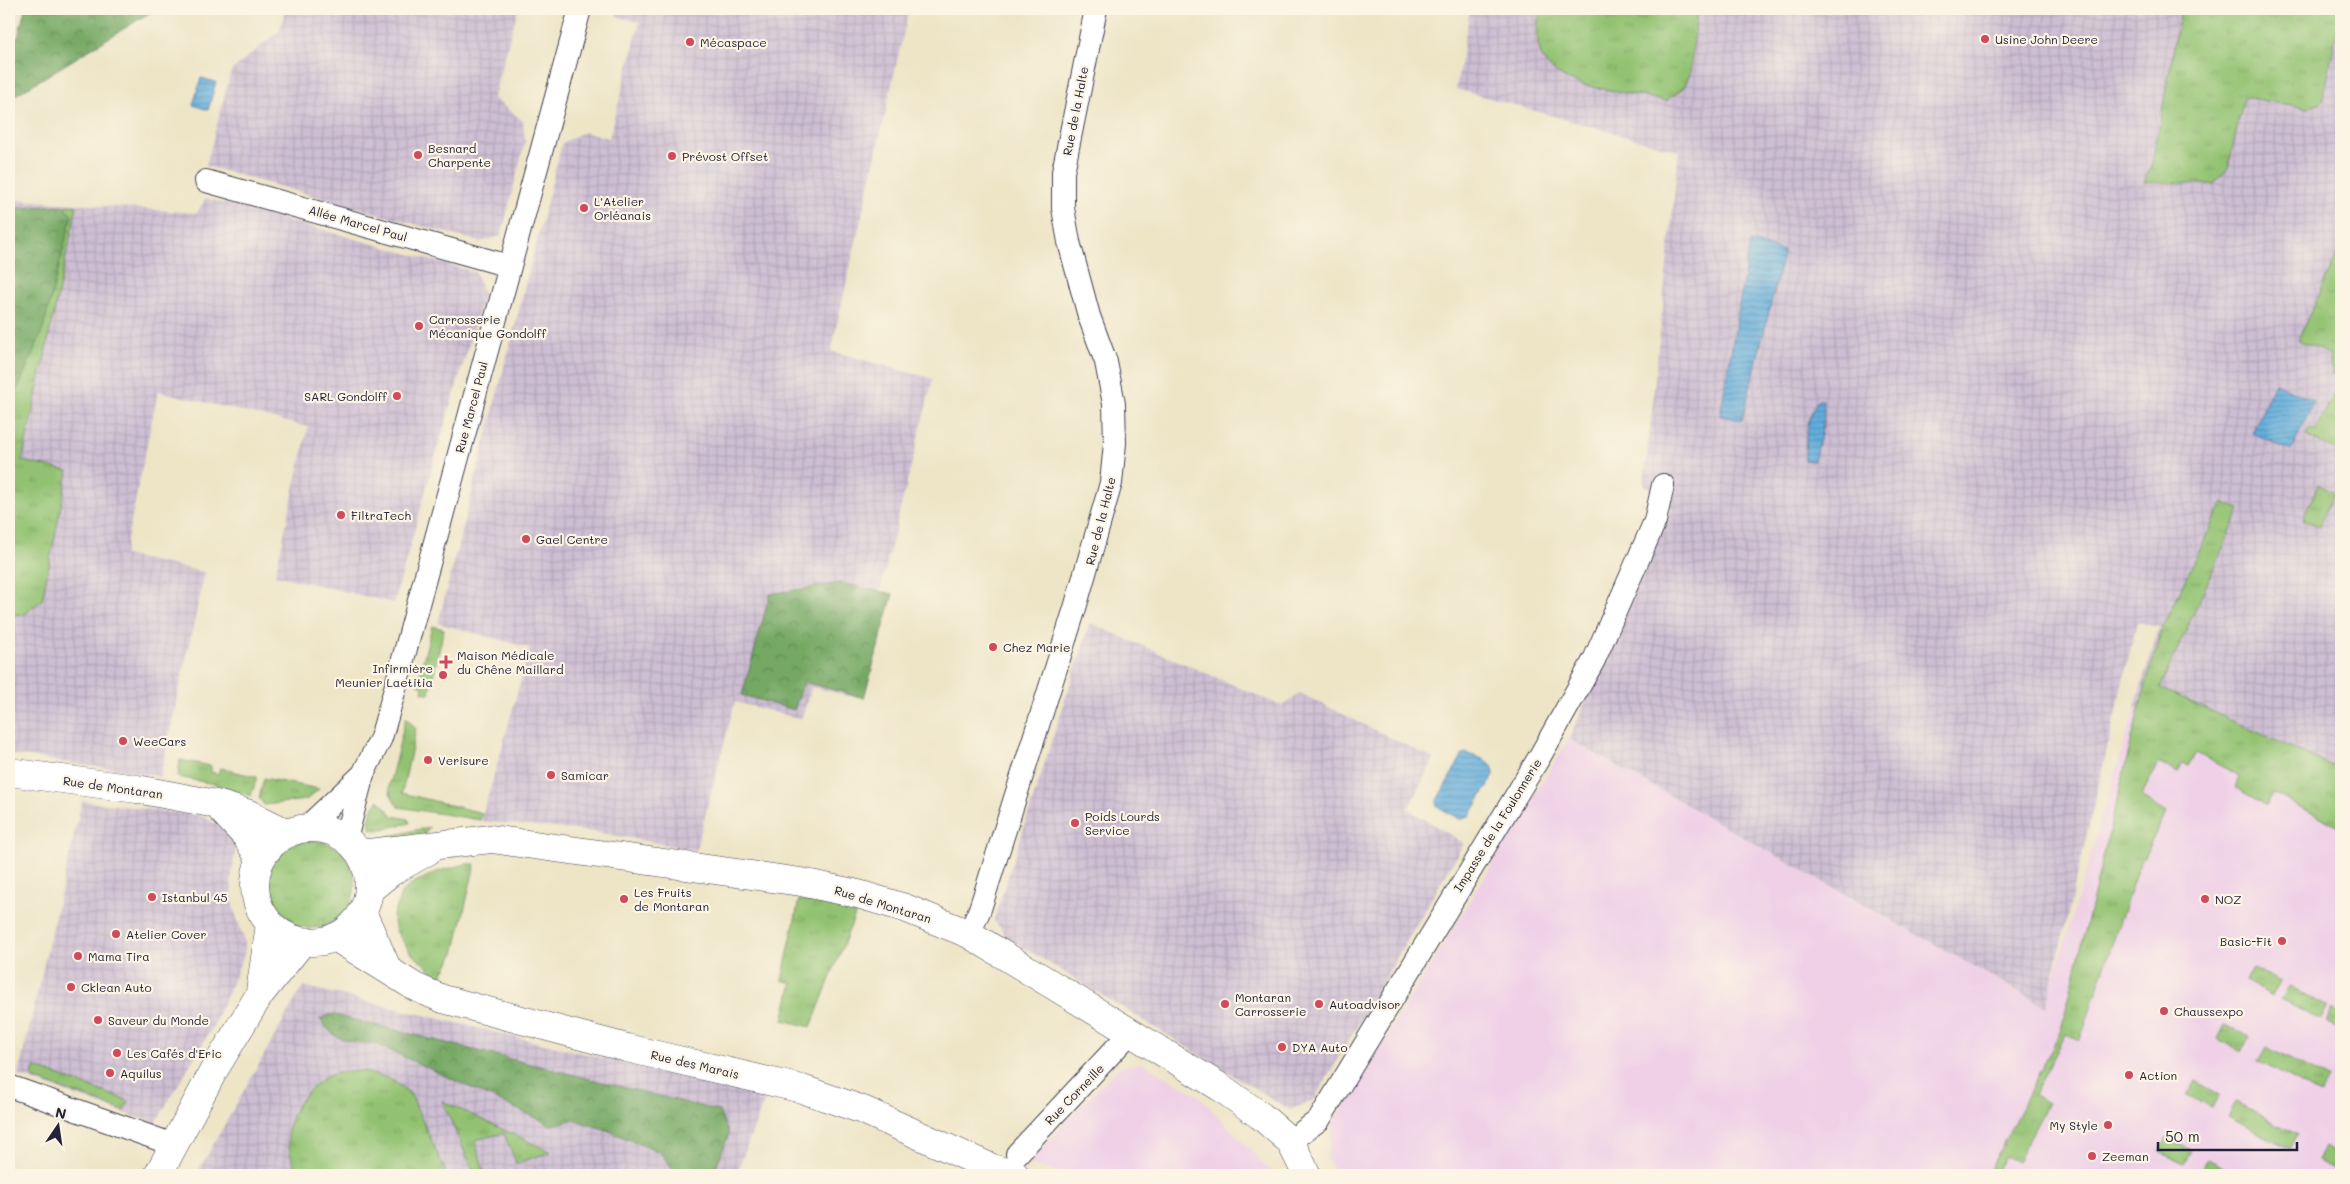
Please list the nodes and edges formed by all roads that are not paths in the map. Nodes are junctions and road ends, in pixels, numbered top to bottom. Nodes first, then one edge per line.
1 (580, 9) edge
2 (1096, 9) edge
3 (206, 181) dead end
4 (509, 266) junction
5 (1663, 485) dead end
6 (9, 772) edge
7 (363, 774) junction
8 (216, 804) junction
9 (297, 830) junction
10 (438, 845) junction
11 (353, 846) junction
12 (260, 859) junction
13 (365, 901) junction
14 (270, 924) junction
15 (968, 934) junction
16 (335, 937) junction
17 (303, 941) junction
18 (386, 968) junction
19 (260, 994) junction
20 (1130, 1033) junction
21 (9, 1086) edge
22 (1290, 1142) junction
23 (174, 1145) junction
24 (1004, 1170) edge
25 (158, 1175) edge
26 (1307, 1175) edge

1 - 4 street, Rue Marcel Paul
2 - 15 street, Rue de la Halte
3 - 4 street, Allée Marcel Paul
4 - 7 street, Rue Marcel Paul
5 - 22 street, Impasse de la Foulonnerie
6 - 8 street, Rue de Montaran
7 - 9 street, Rue Marcel Paul
7 - 11 street, Rue Marcel Paul
8 - 9 street, Rue de Montaran
8 - 12 street
9 - 11 street, Rue de Montaran
9 - 12 street
10 - 11 street, Rue de Montaran
10 - 13 street, Rue de Montaran
10 - 15 street, Rue de Montaran
11 - 13 street
12 - 14 street
13 - 16 street, Rue de Montaran
13 - 18 street
14 - 17 street
14 - 19 street
15 - 20 street, Rue de Montaran
16 - 17 street
16 - 18 street, Rue des Marais
17 - 19 street
18 - 24 street, Rue des Marais
19 - 23 street
20 - 22 street, Rue de Montaran
20 - 24 street, Rue Corneille
21 - 23 street
22 - 26 street, Rue de Montaran
23 - 25 street

